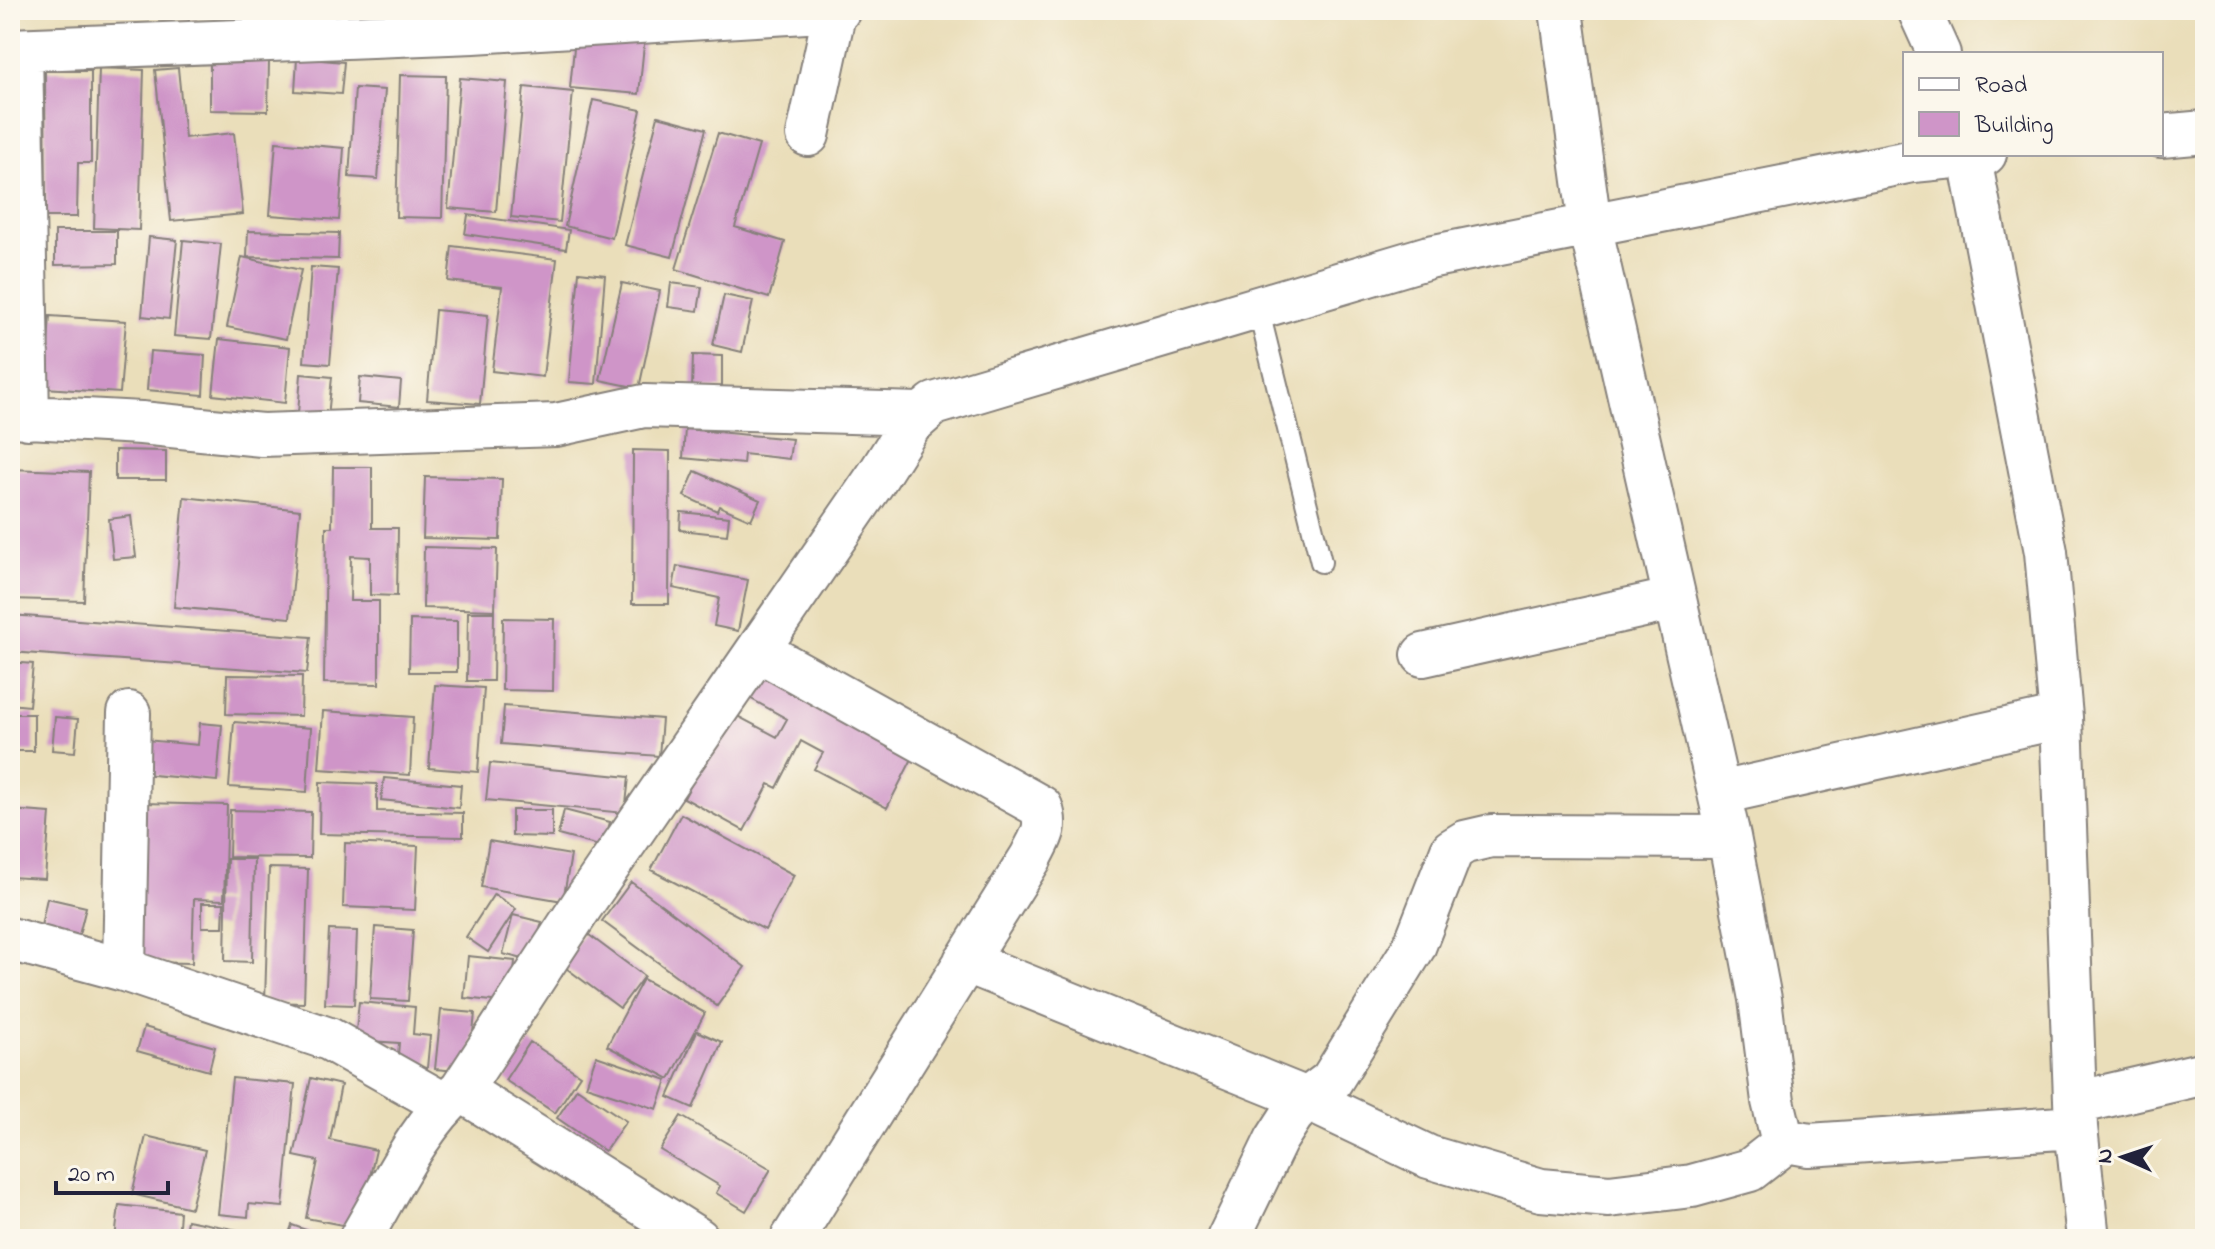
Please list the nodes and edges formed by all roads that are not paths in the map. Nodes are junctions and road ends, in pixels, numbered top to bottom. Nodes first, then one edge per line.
1 (837, 10) edge
2 (1561, 10) edge
3 (1919, 10) edge
4 (15, 50) edge
5 (1938, 52) edge
6 (2205, 132) edge
7 (808, 135) dead end
8 (2163, 136) edge
9 (1964, 156) edge
10 (1974, 156) edge
11 (1590, 225) junction
12 (1258, 308) junction
13 (920, 414) junction
14 (19, 417) edge
15 (1321, 562) dead end
16 (1675, 599) junction
17 (758, 650) junction
18 (1423, 655) dead end
19 (129, 713) dead end
20 (2061, 717) junction
21 (1720, 793) junction
22 (1729, 837) junction
23 (10, 939) edge
24 (965, 961) junction
25 (124, 970) junction
26 (2205, 1073) edge
27 (453, 1097) junction
28 (1307, 1099) junction
29 (2076, 1115) junction
30 (1787, 1141) junction
31 (360, 1239) edge
32 (698, 1239) edge
33 (792, 1239) edge
34 (1228, 1239) edge
35 (2088, 1239) edge

1 - 4 street
1 - 7 street
2 - 11 street
3 - 5 street
4 - 14 street
6 - 8 street
9 - 11 street
10 - 20 street
11 - 12 street
11 - 16 street
12 - 13 street
12 - 15 lane
13 - 14 street
13 - 17 street
16 - 18 street
16 - 21 street
17 - 24 street
17 - 27 street
19 - 25 street
20 - 21 street
20 - 29 street
21 - 22 street
22 - 28 street
22 - 30 street
23 - 25 street
24 - 28 street
24 - 33 street
25 - 27 street
26 - 29 street
27 - 31 street
27 - 32 street
28 - 30 street
28 - 34 street
29 - 30 street
29 - 35 street

